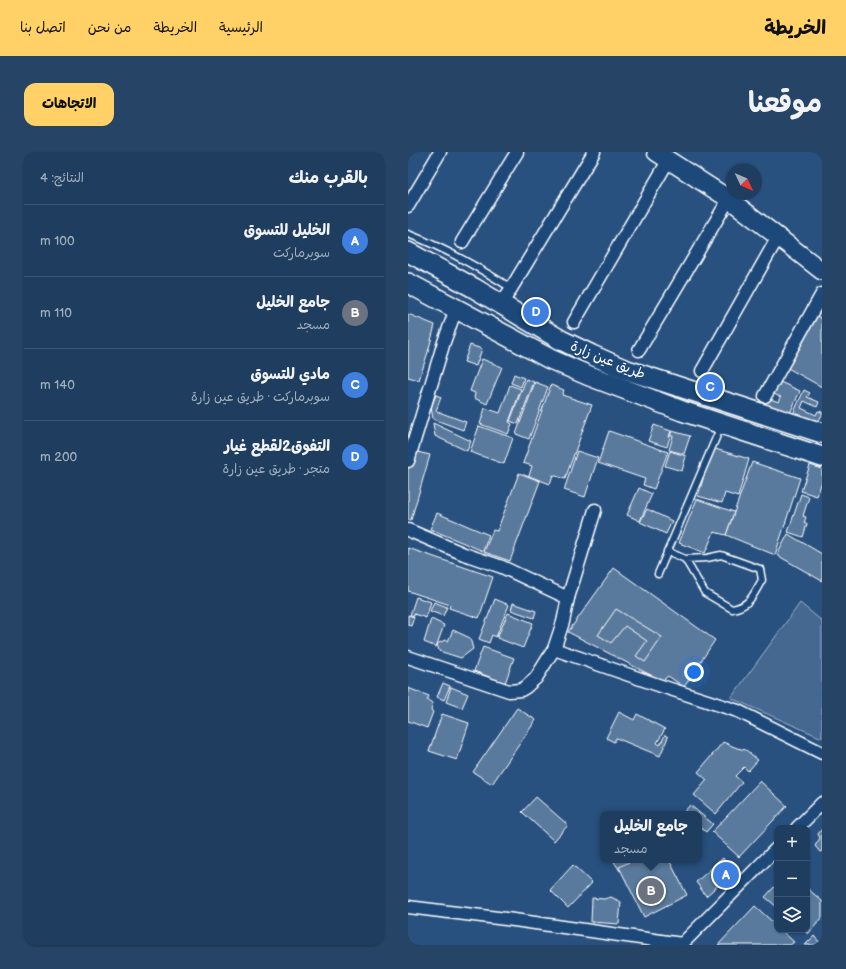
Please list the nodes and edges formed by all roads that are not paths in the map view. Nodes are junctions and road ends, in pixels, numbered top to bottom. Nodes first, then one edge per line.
1 (440, 152) edge
2 (517, 152) edge
3 (594, 152) edge
4 (662, 156) edge
5 (726, 197) edge
6 (728, 200) edge
7 (730, 200) edge
8 (408, 206) edge
9 (408, 234) edge
10 (778, 237) junction
11 (462, 242) dead end
12 (408, 252) edge
13 (822, 271) edge
14 (408, 283) edge
15 (510, 288) junction
16 (822, 294) edge
17 (501, 305) junction
18 (456, 309) junction
19 (574, 322) dead end
20 (639, 350) dead end
21 (702, 371) dead end
22 (765, 396) dead end
23 (722, 425) junction
24 (822, 434) edge
25 (822, 457) edge
26 (408, 461) edge
27 (595, 510) dead end
28 (408, 530) edge
29 (667, 551) junction
30 (685, 559) junction
31 (658, 574) dead end
32 (568, 598) junction
33 (554, 649) junction
34 (408, 657) edge
35 (822, 753) edge
36 (822, 803) edge
37 (800, 825) edge
38 (774, 851) edge
39 (408, 908) edge
40 (682, 945) edge

1 - 8 street
2 - 11 street
3 - 15 street
4 - 5 street
4 - 19 street
6 - 20 street
7 - 10 street
9 - 15 lane
10 - 13 street
10 - 21 street
12 - 17 main road, طريق عين زارة
14 - 18 main road, طريق عين زارة
15 - 17 street
16 - 22 street
17 - 24 main road, طريق عين زارة
18 - 23 main road, طريق عين زارة
18 - 26 street
23 - 25 main road, طريق عين زارة
23 - 29 lane
27 - 32 street
28 - 32 street
29 - 30 lane
29 - 31 lane
30 - 30 lane
32 - 33 street
33 - 34 street
33 - 35 street
36 - 37 street
38 - 40 street
39 - 40 street

